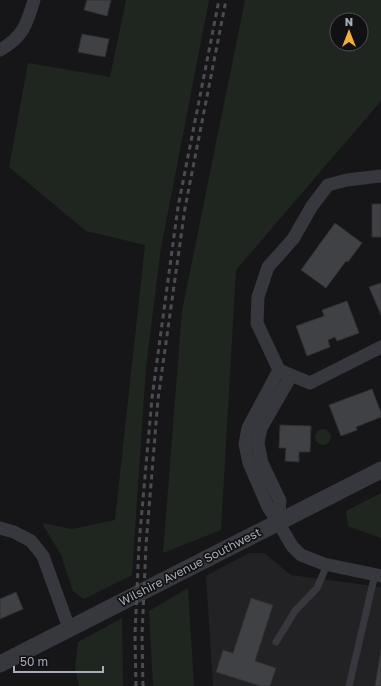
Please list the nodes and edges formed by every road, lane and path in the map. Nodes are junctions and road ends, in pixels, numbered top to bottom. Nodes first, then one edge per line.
1 (34, 0) edge
2 (0, 50) edge
3 (381, 176) edge
4 (381, 347) edge
5 (285, 373) junction
6 (381, 470) edge
7 (278, 522) junction
8 (0, 528) edge
9 (327, 565) junction
10 (378, 575) edge
11 (69, 628) junction
12 (276, 642) dead end
13 (0, 664) edge
14 (349, 686) edge

1 - 2 street
3 - 5 street
4 - 5 street
5 - 7 street
6 - 7 street, Wilshire Avenue Southwest
7 - 9 street
7 - 11 street, Wilshire Avenue Southwest
8 - 11 street
9 - 10 street
9 - 12 lane
10 - 14 lane
11 - 13 street, Wilshire Avenue Southwest

